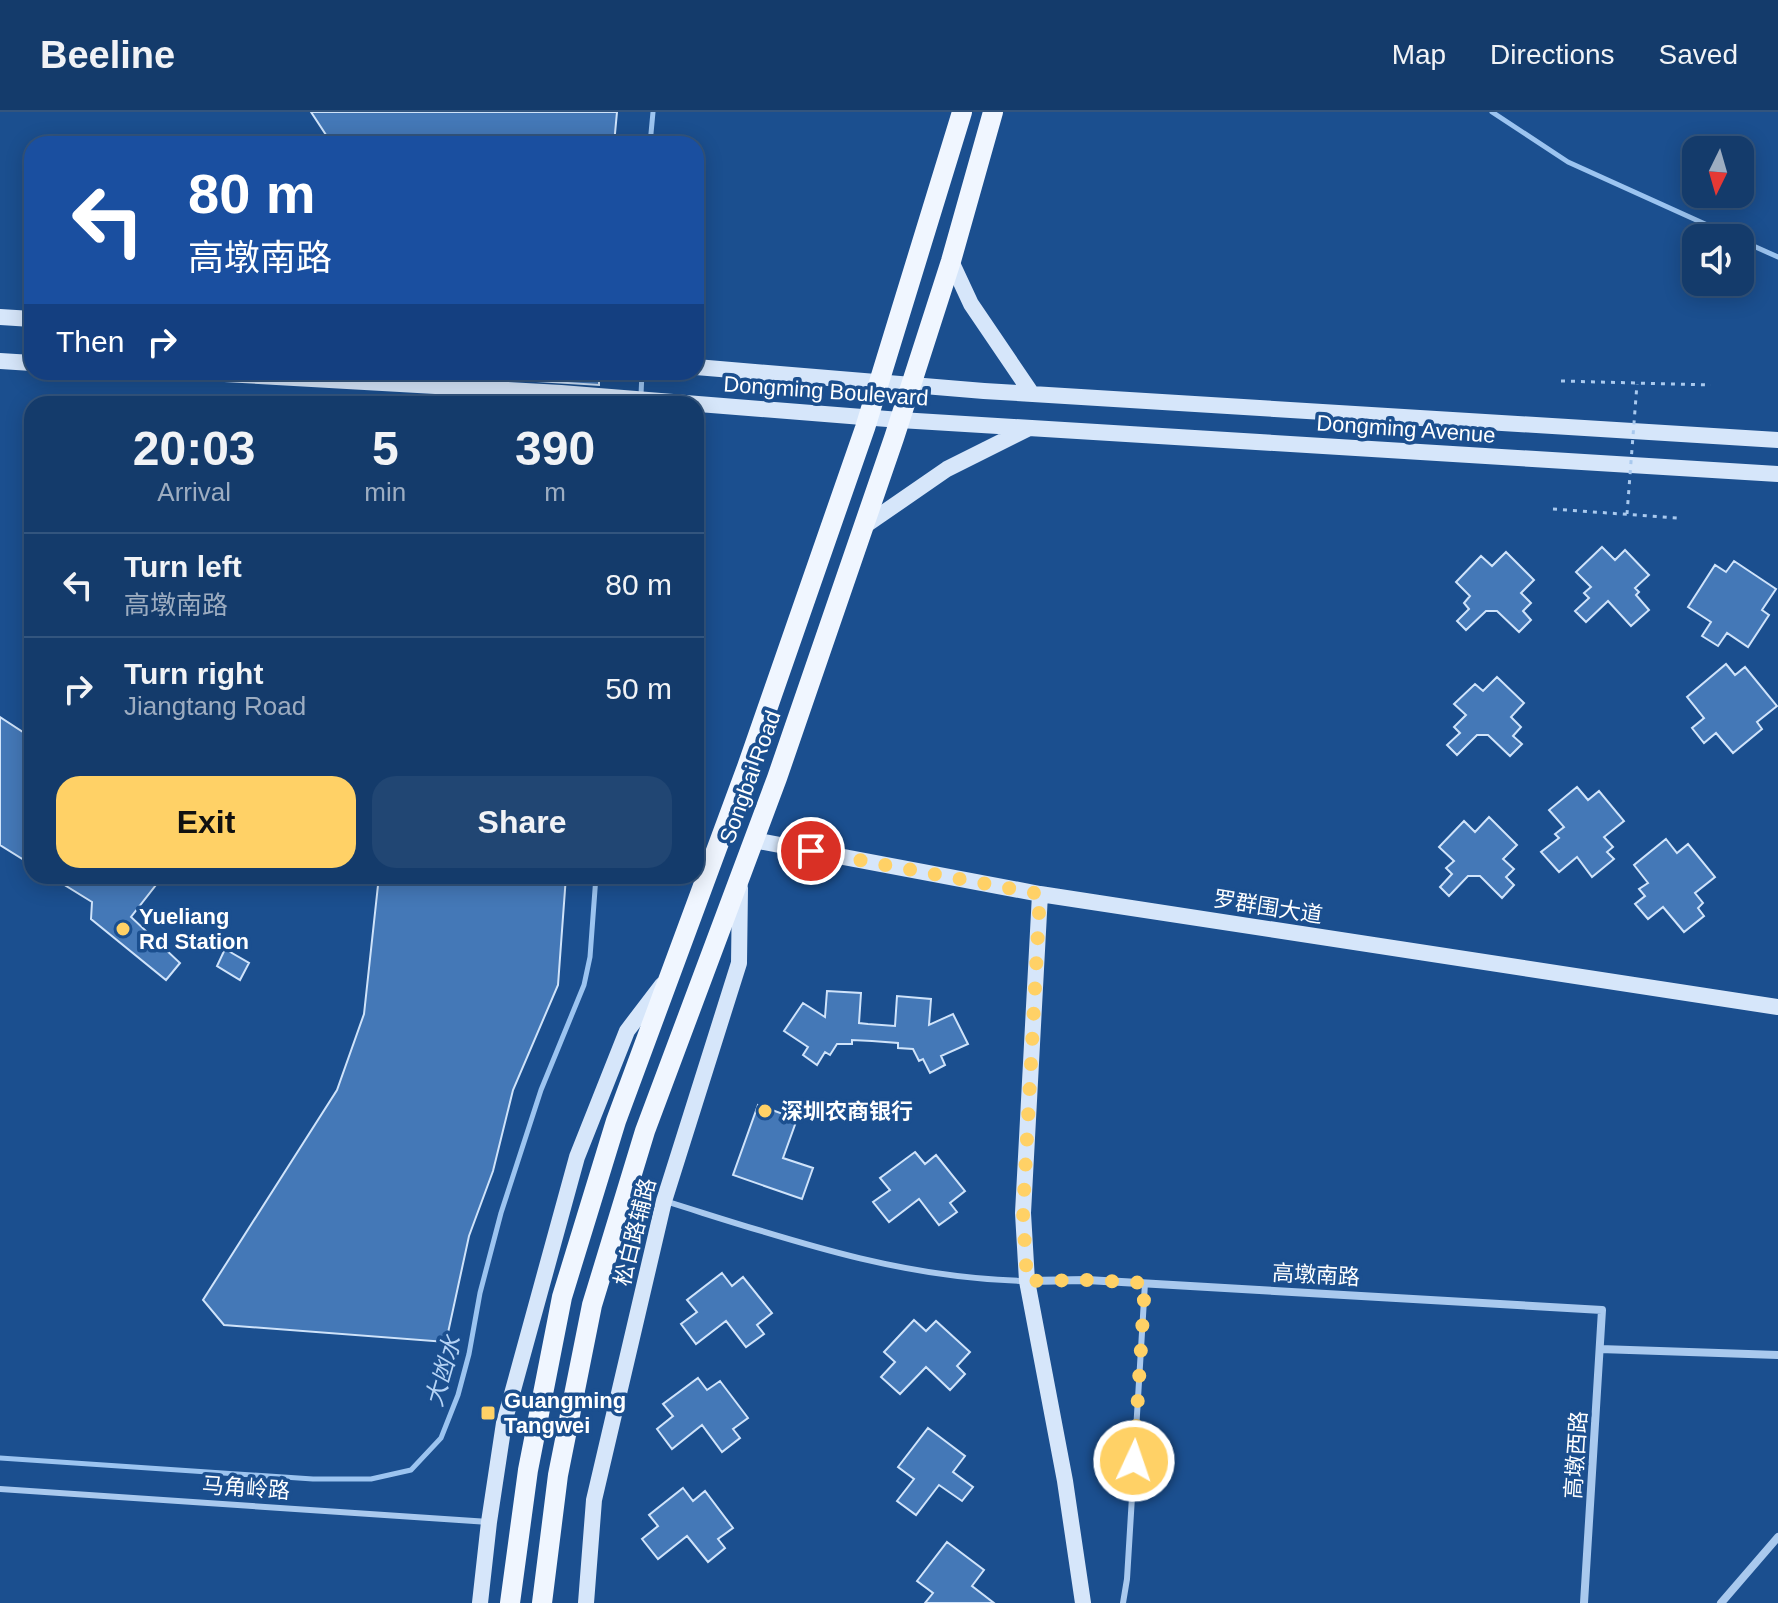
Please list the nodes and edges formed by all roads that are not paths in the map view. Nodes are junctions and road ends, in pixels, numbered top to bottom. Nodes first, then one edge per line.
1 (962, 112) edge
2 (993, 112) edge
3 (951, 261) junction
4 (0, 317) edge
5 (24, 318) edge
6 (0, 361) edge
7 (24, 362) edge
8 (704, 368) edge
9 (330, 380) edge
10 (879, 381) junction
11 (910, 384) junction
12 (1032, 394) junction
13 (599, 396) edge
14 (704, 404) edge
15 (868, 417) junction
16 (900, 420) junction
17 (1030, 428) junction
18 (1778, 440) edge
19 (1778, 474) edge
20 (863, 527) junction
21 (753, 840) junction
22 (740, 876) junction
23 (704, 883) edge
24 (703, 884) edge
25 (1040, 894) junction
26 (670, 974) junction
27 (1778, 1007) edge
28 (664, 1201) junction
29 (1027, 1281) junction
30 (1145, 1283) junction
31 (1602, 1310) joint
32 (1600, 1349) junction
33 (1778, 1355) edge
34 (0, 1489) edge
35 (489, 1522) junction
36 (1778, 1537) edge
37 (480, 1603) edge
38 (510, 1603) edge
39 (542, 1603) edge
40 (586, 1603) edge
41 (1083, 1603) edge
42 (1123, 1603) edge
43 (1584, 1603) edge
44 (1721, 1603) edge

1 - 10 main road, Songbai Road
2 - 3 main road, Songbai Road
3 - 11 main road, Songbai Road
3 - 12 main road
4 - 5 main road
6 - 7 main road
8 - 10 main road, Dongming Boulevard
9 - 13 main road, Dongming Boulevard
10 - 11 main road, Dongming Boulevard
10 - 15 main road, Songbai Road
11 - 12 main road, Dongming Boulevard
11 - 16 main road, Songbai Road
12 - 18 main road, Dongming Avenue
14 - 15 main road, Dongming Boulevard
15 - 16 main road, Dongming Boulevard
15 - 23 main road, Songbai Road
16 - 17 main road, Dongming Boulevard
16 - 20 main road, Songbai Road
17 - 19 main road, Dongming Avenue
17 - 20 main road
20 - 21 main road, Songbai Road
21 - 22 main road, Songbai Road
21 - 25 main road, 罗群围大道
22 - 28 main road, 松白路辅路
22 - 39 main road, Songbai Road
24 - 26 main road, Songbai Road
25 - 27 main road, 罗群围大道
25 - 29 main road
26 - 35 main road
26 - 38 main road, Songbai Road
28 - 29 lane
28 - 40 main road, 松白路辅路
29 - 30 street, 高墩南路
29 - 41 main road
30 - 31 street, 高墩南路
30 - 42 lane
31 - 32 street, 高墩西路
32 - 33 street
32 - 43 street, 高墩西路
34 - 35 lane, 马角岭路
35 - 37 main road
36 - 44 street

